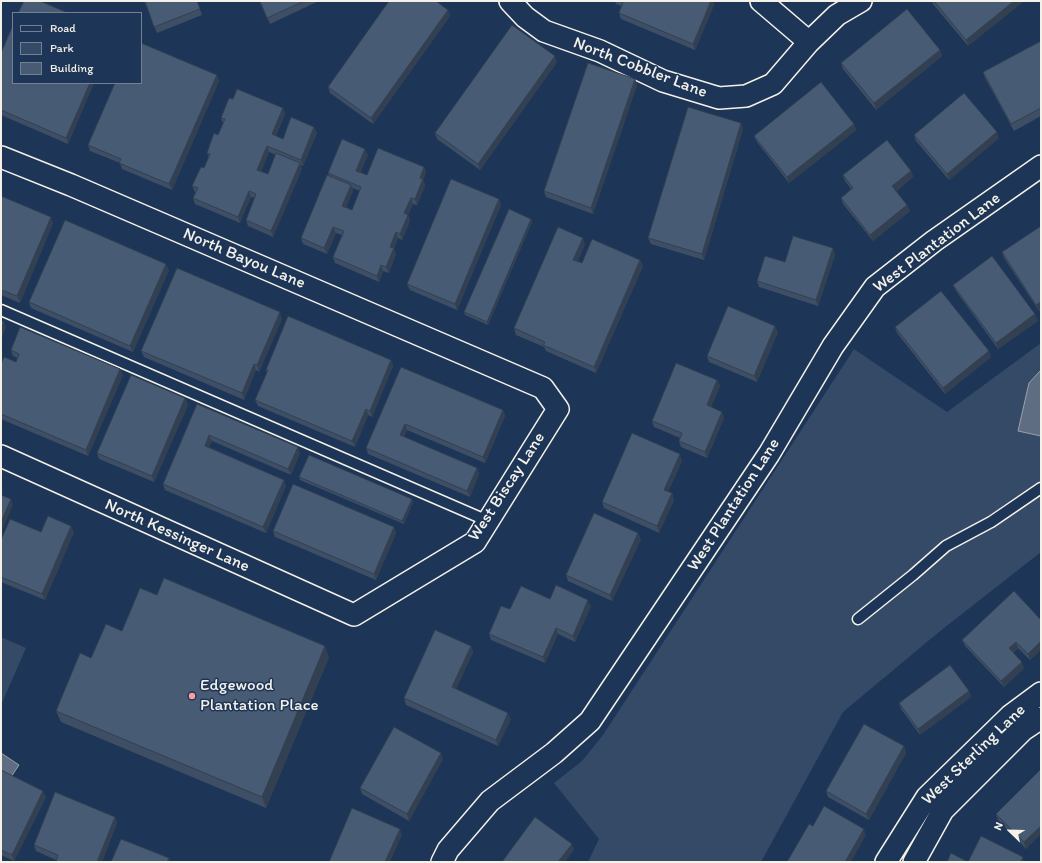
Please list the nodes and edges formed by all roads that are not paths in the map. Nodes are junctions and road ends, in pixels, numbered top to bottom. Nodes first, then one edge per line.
1 (510, 1) edge
2 (761, 1) edge
3 (861, 1) edge
4 (809, 42) junction
5 (1, 157) edge
6 (1041, 166) edge
7 (1, 310) edge
8 (486, 363) joint
9 (1, 456) edge
10 (1041, 488) edge
11 (488, 521) junction
12 (354, 615) joint
13 (858, 619) dead end
14 (1041, 693) edge
15 (1041, 718) edge
16 (442, 862) edge
17 (886, 862) edge
18 (914, 862) edge

1 - 4 street, North Cobbler Lane
2 - 4 street
3 - 4 street, North Cobbler Lane
5 - 8 street, North Bayou Lane
6 - 16 street, West Plantation Lane
7 - 11 lane
8 - 11 street, West Biscay Lane
9 - 12 street, North Kessinger Lane
10 - 13 lane
11 - 12 street, West Biscay Lane
14 - 17 street, West Sterling Lane
15 - 18 street, West Sterling Lane

